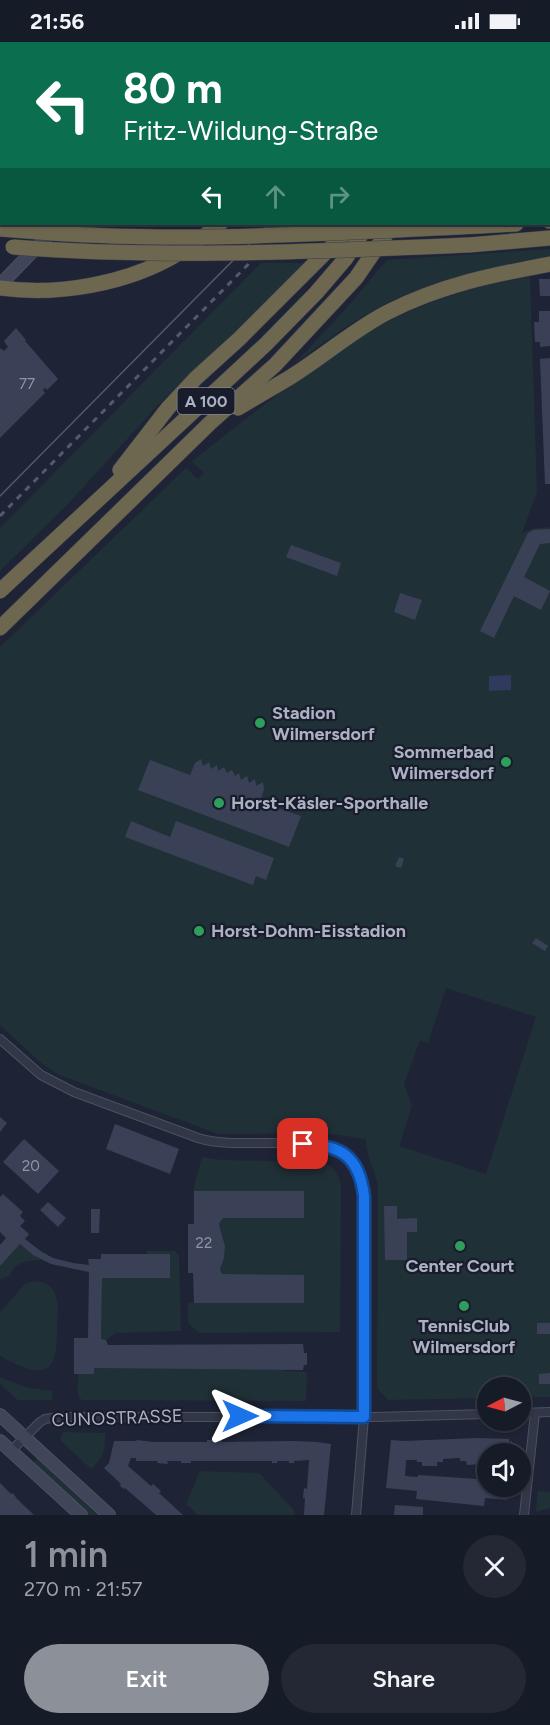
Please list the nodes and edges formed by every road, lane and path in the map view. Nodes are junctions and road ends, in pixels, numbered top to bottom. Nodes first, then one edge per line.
1 (58, 225) edge
2 (219, 225) edge
3 (357, 225) edge
4 (367, 225) edge
5 (392, 225) edge
6 (498, 225) edge
7 (0, 228) edge
8 (550, 238) edge
9 (6, 246) edge
10 (550, 264) edge
11 (0, 286) edge
12 (210, 423) junction
13 (92, 506) junction
14 (0, 591) edge
15 (0, 628) edge
16 (0, 1039) edge
17 (550, 1412) edge
18 (531, 1413) edge
19 (535, 1413) junction
20 (477, 1414) edge
21 (0, 1415) edge
22 (364, 1417) junction
23 (24, 1437) junction
24 (0, 1441) edge
25 (12, 1451) junction
26 (81, 1515) edge
27 (110, 1515) edge
28 (356, 1515) edge
29 (525, 1515) edge

1 - 11 main road
2 - 11 highway, bridge
3 - 13 highway
4 - 13 highway, A 100, bridge
5 - 12 highway, A 100, bridge
6 - 7 highway, bridge
8 - 9 highway, bridge
10 - 12 highway
12 - 15 highway, A 100
13 - 14 highway, A 100
16 - 22 street
17 - 19 street
18 - 19 street
19 - 29 street
20 - 22 street, CUNOSTRASSE
21 - 23 main road
22 - 23 street, CUNOSTRASSE
22 - 28 street
23 - 25 street, CUNOSTRASSE
23 - 27 main road
24 - 25 main road
25 - 26 main road

